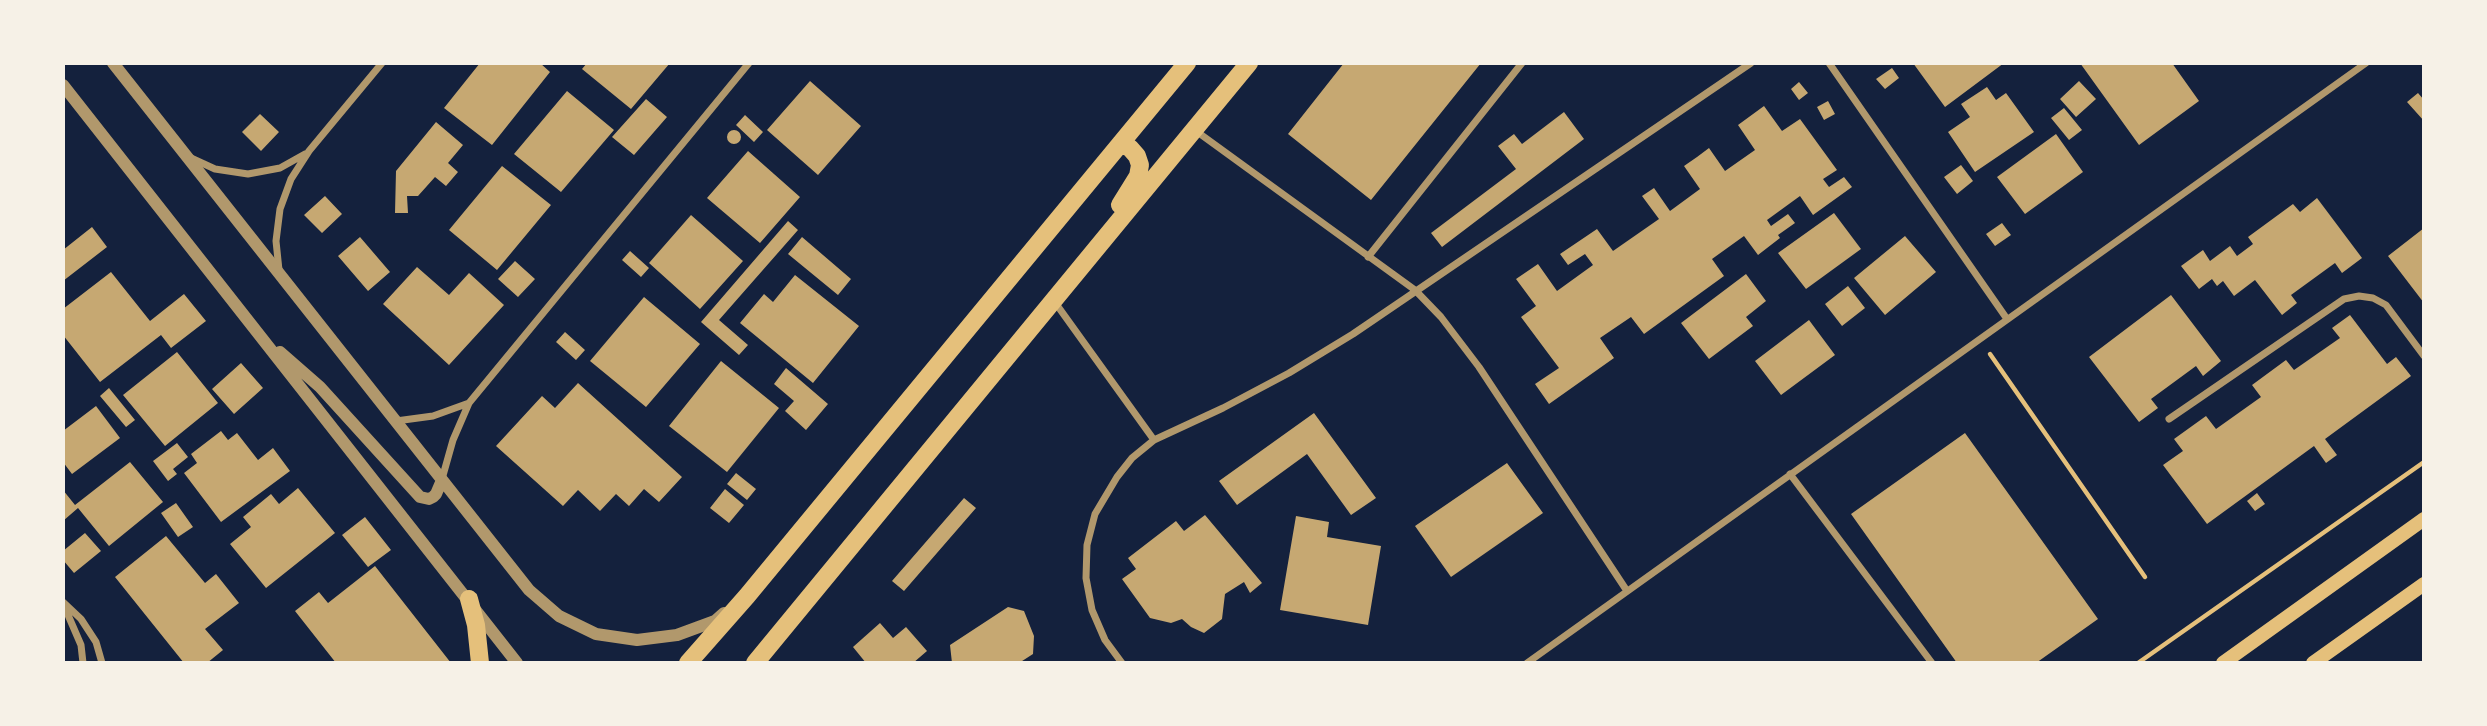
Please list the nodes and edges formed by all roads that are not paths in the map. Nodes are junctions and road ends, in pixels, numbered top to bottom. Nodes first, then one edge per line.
1 (113, 63) edge
2 (382, 63) edge
3 (749, 63) edge
4 (1187, 63) edge
5 (1249, 63) edge
6 (1522, 63) edge
7 (1751, 63) edge
8 (1829, 63) edge
9 (2366, 63) edge
10 (63, 85) edge
11 (1194, 130) junction
12 (1120, 144) junction
13 (309, 152) junction
14 (186, 155) junction
15 (1368, 257) junction
16 (279, 274) junction
17 (1066, 286) junction
18 (1415, 290) junction
19 (1054, 301) junction
20 (2007, 319) junction
21 (266, 341) junction
22 (2424, 356) edge
23 (469, 403) junction
24 (2169, 419) dead end
25 (396, 421) junction
26 (1154, 440) junction
27 (1790, 474) junction
28 (442, 480) junction
29 (2424, 519) edge
30 (2424, 584) edge
31 (1627, 591) junction
32 (747, 596) junction
33 (469, 599) junction
34 (63, 603) edge
35 (83, 663) edge
36 (102, 663) edge
37 (480, 663) edge
38 (517, 663) edge
39 (688, 663) edge
40 (755, 663) edge
41 (1122, 663) edge
42 (1527, 663) edge
43 (1932, 663) edge
44 (2223, 663) edge
45 (2313, 663) edge

1 - 14 street
2 - 13 street
3 - 23 street
4 - 12 main road
5 - 11 main road
6 - 15 street
7 - 18 street
8 - 20 street
9 - 20 street
10 - 21 street
11 - 15 street
11 - 17 main road
12 - 17 main road
12 - 32 main road
13 - 14 street
13 - 16 street
14 - 16 street
15 - 18 street
16 - 25 street
17 - 19 main road
18 - 26 street
18 - 31 street
19 - 26 street
19 - 40 main road
20 - 27 street
21 - 28 street
21 - 33 street
22 - 24 street
23 - 25 street
23 - 28 street
25 - 28 street
26 - 41 street
27 - 31 street
27 - 43 street
28 - 32 street
29 - 44 main road
30 - 45 main road
31 - 42 street
32 - 39 main road
33 - 37 main road
33 - 38 street
34 - 35 street
34 - 36 street

